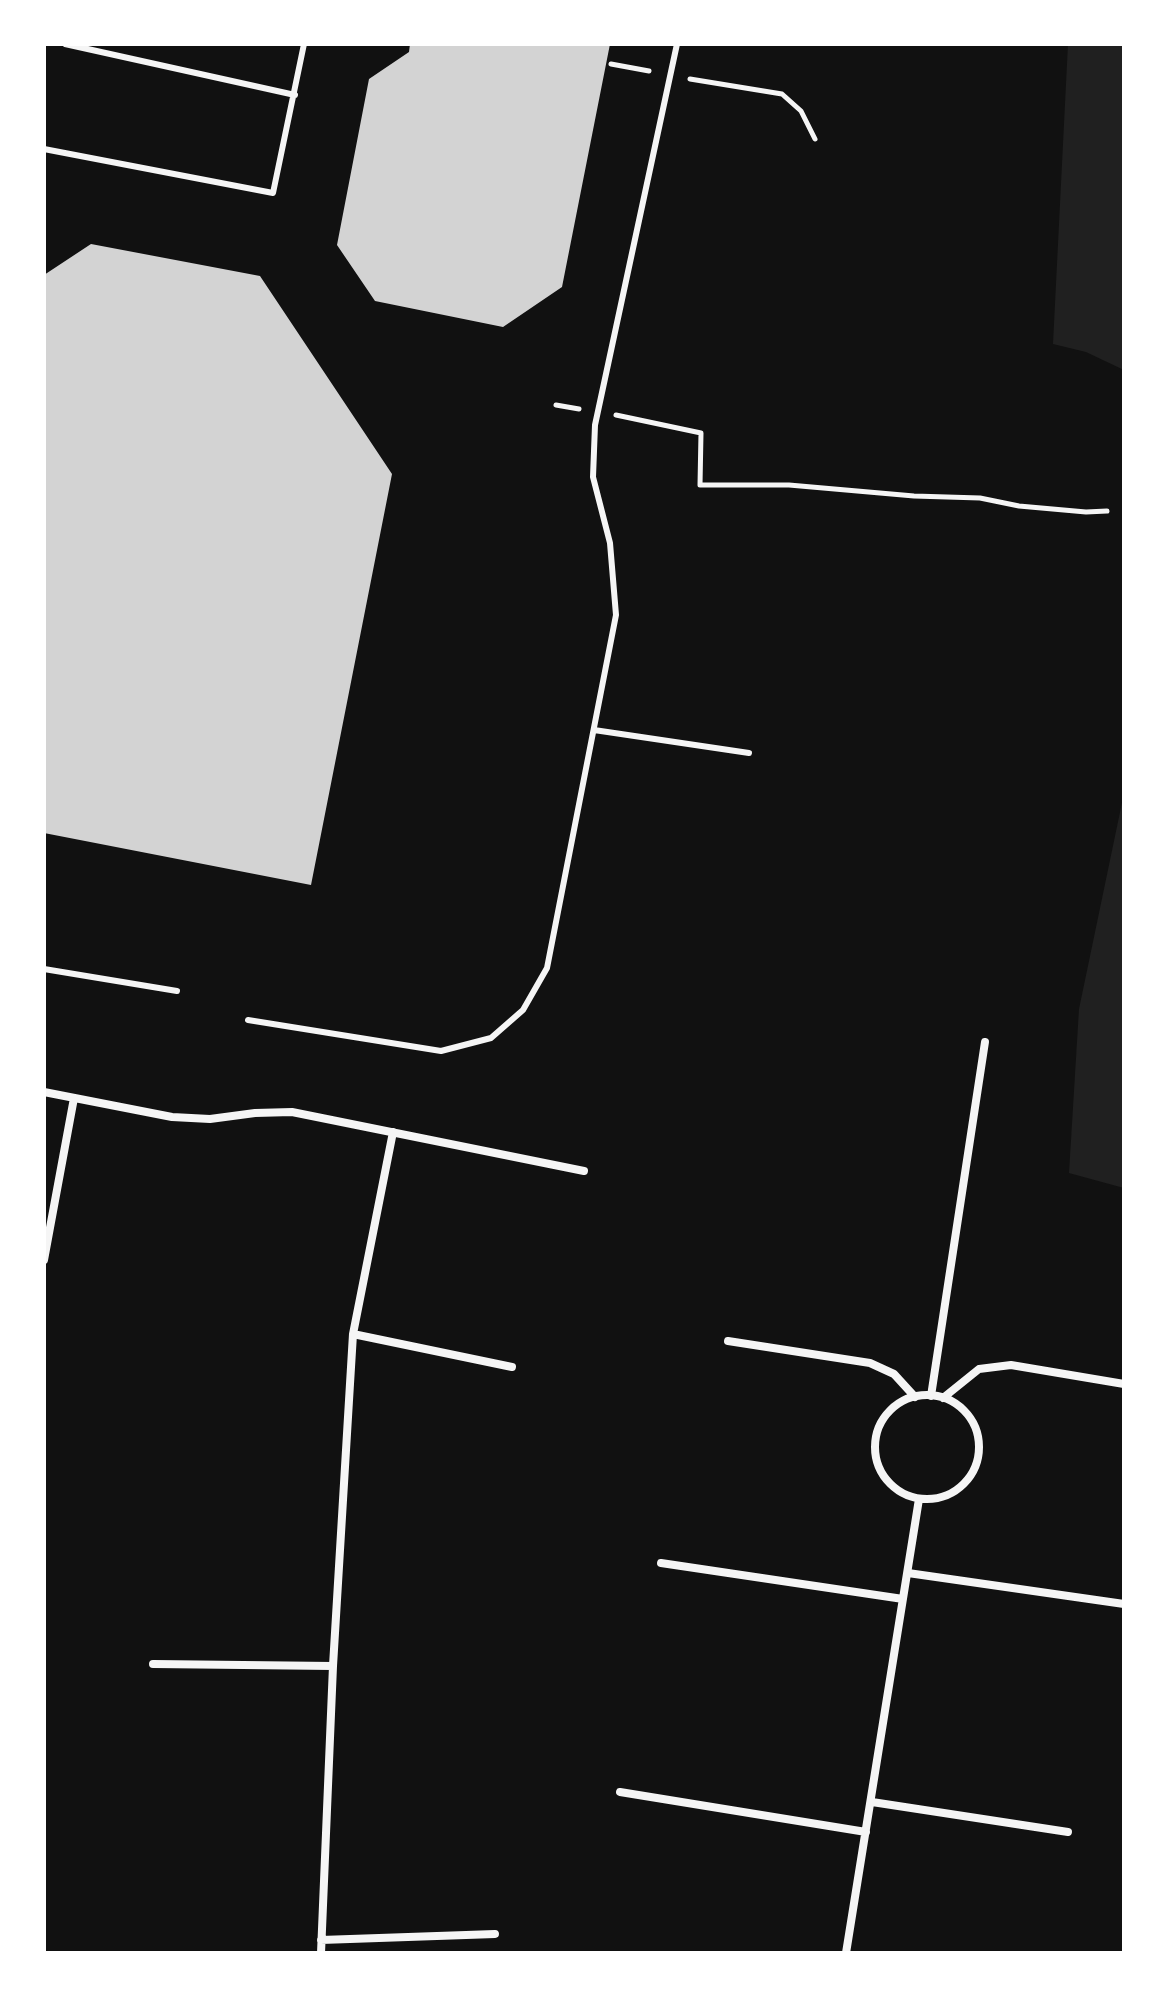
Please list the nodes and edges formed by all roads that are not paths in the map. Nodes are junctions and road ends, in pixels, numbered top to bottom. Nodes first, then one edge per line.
1 (65, 44) edge
2 (304, 44) edge
3 (677, 44) edge
4 (295, 95) junction
5 (44, 149) edge
6 (594, 730) junction
7 (749, 753) dead end
8 (44, 969) edge
9 (177, 991) dead end
10 (248, 1020) dead end
11 (985, 1042) dead end
12 (44, 1092) edge
13 (74, 1098) junction
14 (393, 1132) junction
15 (584, 1171) dead end
16 (44, 1260) edge
17 (353, 1334) junction
18 (728, 1341) dead end
19 (512, 1367) dead end
20 (1124, 1384) edge
21 (931, 1396) junction
22 (915, 1397) junction
23 (943, 1398) junction
24 (919, 1499) junction
25 (661, 1563) dead end
26 (908, 1573) junction
27 (903, 1599) junction
28 (1124, 1604) edge
29 (153, 1664) dead end
30 (333, 1666) junction
31 (620, 1792) dead end
32 (872, 1802) junction
33 (866, 1832) junction
34 (1068, 1832) dead end
35 (495, 1934) dead end
36 (321, 1940) junction
37 (321, 1953) edge
38 (846, 1953) edge

1 - 4 lane
2 - 4 lane
3 - 6 lane
4 - 5 lane
6 - 7 lane
6 - 10 lane
8 - 9 lane
11 - 21 street
12 - 13 street
13 - 14 street
13 - 16 street
14 - 15 street
14 - 17 street
17 - 19 street
17 - 30 street
18 - 22 street
20 - 23 street
21 - 22 street
21 - 23 street
22 - 24 street
23 - 24 street
24 - 26 street
25 - 27 street
26 - 27 street
26 - 28 street
27 - 32 street
29 - 30 street
30 - 36 street
31 - 33 street
32 - 33 street
32 - 34 street
33 - 38 street
35 - 36 street
36 - 37 street

